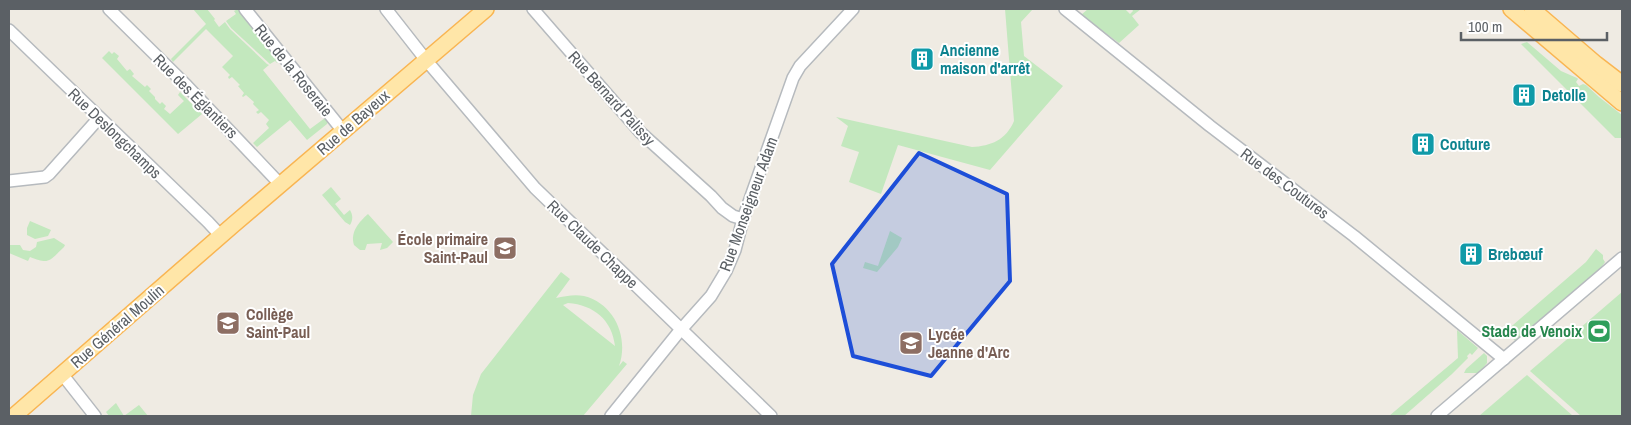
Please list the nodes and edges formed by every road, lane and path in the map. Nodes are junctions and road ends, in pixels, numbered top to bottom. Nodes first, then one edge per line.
1 (109, 9) edge
2 (245, 9) edge
3 (386, 9) edge
4 (486, 9) edge
5 (533, 9) edge
6 (853, 9) edge
7 (1511, 9) edge
8 (1532, 9) edge
9 (1073, 11) edge
10 (9, 30) edge
11 (426, 60) junction
12 (1622, 84) edge
13 (1622, 103) edge
14 (99, 118) junction
15 (343, 131) junction
16 (9, 181) edge
17 (280, 184) junction
18 (743, 219) junction
19 (221, 236) junction
20 (1622, 258) edge
21 (1622, 266) edge
22 (681, 330) junction
23 (1504, 360) junction
24 (62, 374) junction
25 (14, 416) edge
26 (95, 416) edge
27 (611, 416) edge
28 (771, 416) edge
29 (1437, 416) edge
30 (1447, 416) edge

1 - 17 street, Rue des Églantiers
2 - 15 street, Rue de la Roseraie
3 - 11 street, Rue Claude Chappe
4 - 11 main road, Rue de Bayeux
5 - 18 street, Rue Bernard Palissy
6 - 18 street, Rue Monseigneur Adam
7 - 13 main road
8 - 12 main road
9 - 23 street, Rue des Coutures
10 - 14 street, Rue Deslongchamps
11 - 15 main road, Rue de Bayeux
11 - 22 street, Rue Claude Chappe
14 - 16 street
14 - 19 street, Rue Deslongchamps
15 - 17 main road, Rue de Bayeux
17 - 19 main road, Rue de Bayeux
18 - 22 street, Rue Monseigneur Adam
19 - 24 main road, Rue Général Moulin
20 - 23 street
21 - 30 street
22 - 27 street, Rue Monseigneur Adam
22 - 28 street, Rue Claude Chappe
23 - 29 street
24 - 25 main road, Rue Général Moulin
24 - 26 street

